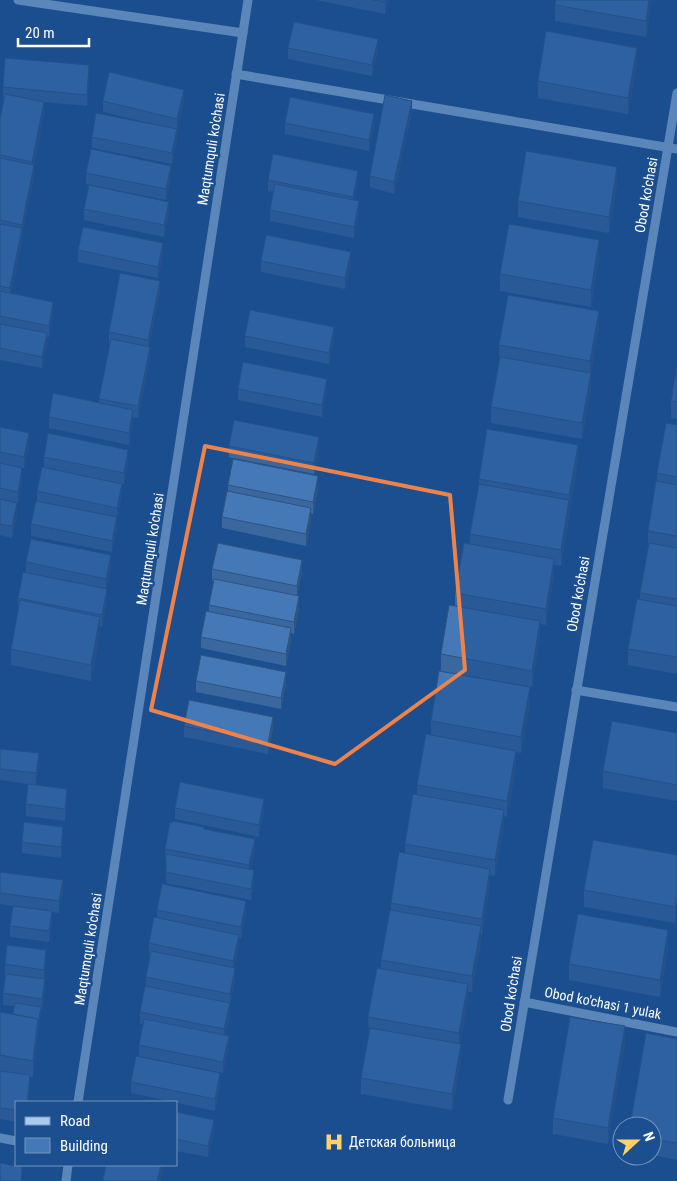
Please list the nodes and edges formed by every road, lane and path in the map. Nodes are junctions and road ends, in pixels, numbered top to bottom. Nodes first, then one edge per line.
1 (18, 0) edge
2 (248, 0) edge
3 (243, 33) junction
4 (236, 74) junction
5 (677, 93) edge
6 (672, 148) edge
7 (576, 690) junction
8 (677, 707) edge
9 (524, 1002) junction
10 (677, 1032) edge
11 (508, 1100) dead end
12 (78, 1101) edge
13 (0, 1138) edge
14 (15, 1141) edge
15 (68, 1166) edge
16 (66, 1181) edge

1 - 3 street
2 - 3 street, Maqtumquli ko'chasi
3 - 4 street, Maqtumquli ko'chasi
4 - 6 street
4 - 12 street, Maqtumquli ko'chasi
5 - 6 street, Obod ko'chasi
6 - 7 street, Obod ko'chasi
7 - 8 street
7 - 9 street, Obod ko'chasi
9 - 10 street, Obod ko'chasi 1 yulak
9 - 11 street, Obod ko'chasi
13 - 14 street
15 - 16 street

